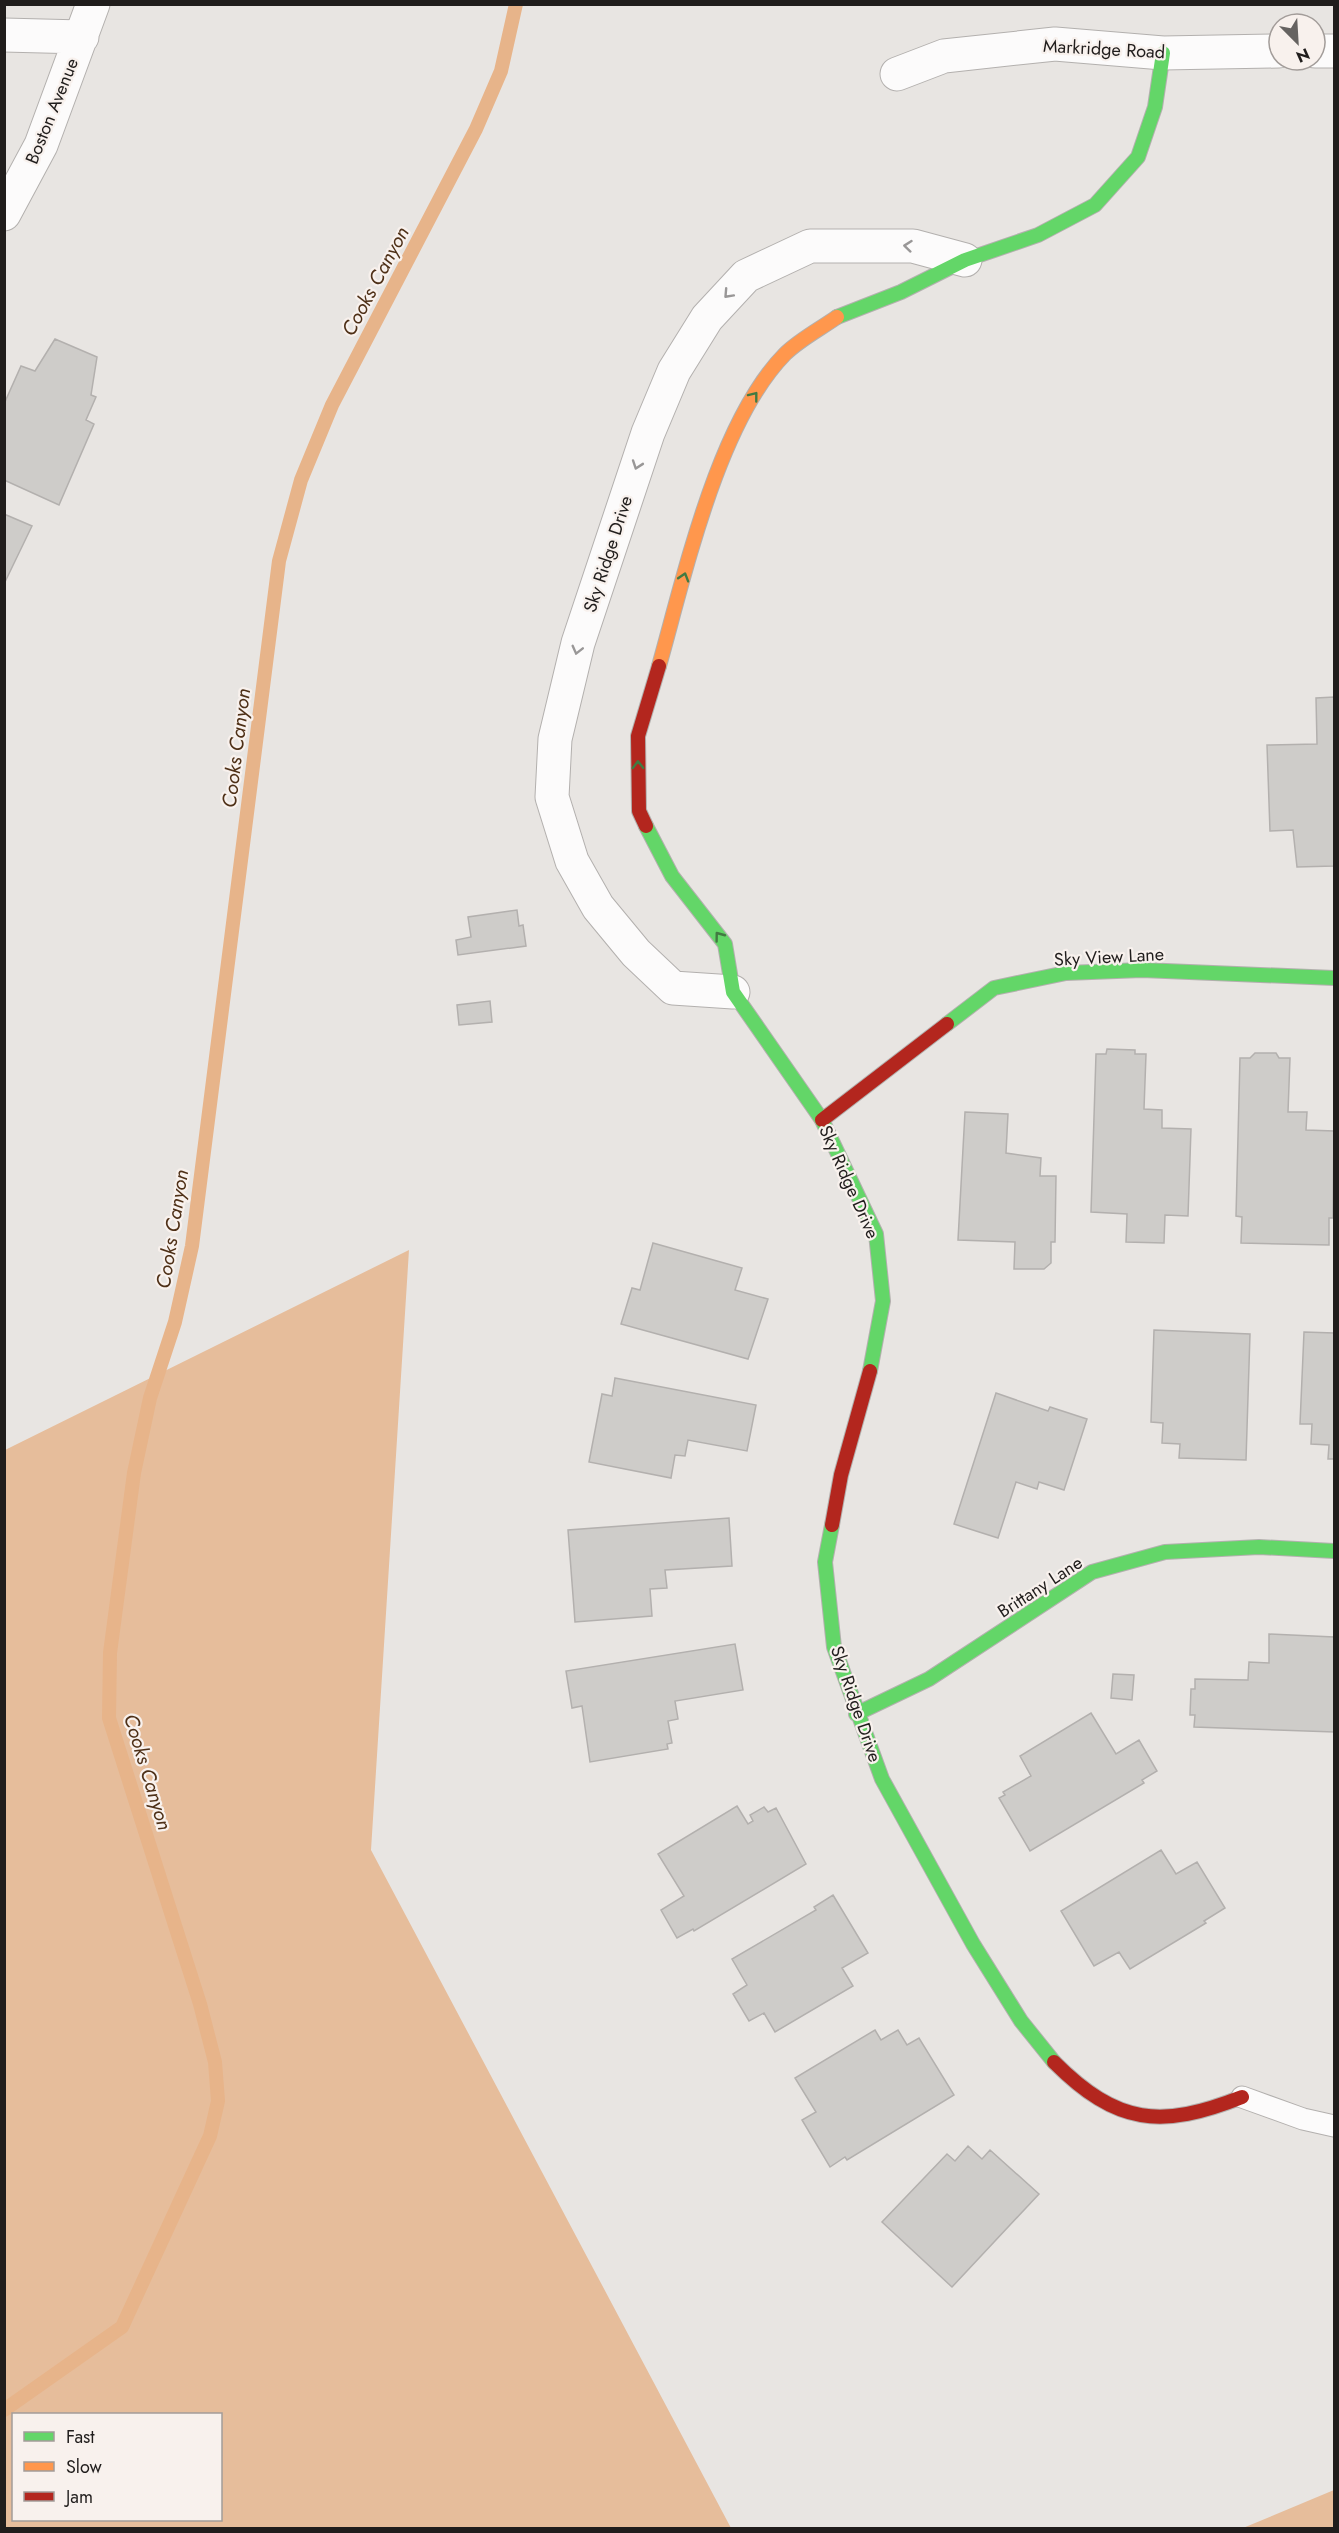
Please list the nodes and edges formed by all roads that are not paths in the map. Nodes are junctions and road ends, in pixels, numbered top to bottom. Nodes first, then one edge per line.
1 (93, 4) edge
2 (4, 35) edge
3 (82, 37) junction
4 (1267, 51) edge
5 (1163, 53) junction
6 (897, 74) dead end
7 (4, 214) edge
8 (965, 260) junction
9 (1335, 978) edge
10 (733, 992) junction
11 (822, 1120) junction
12 (1335, 1551) edge
13 (856, 1714) junction
14 (1242, 2097) joint
15 (1335, 2126) edge

1 - 3 street, Boston Avenue
2 - 3 street
3 - 7 street, Boston Avenue
4 - 5 street, Markridge Road
5 - 6 street, Markridge Road
5 - 8 street, Sky Ridge Drive
10 -> 8 street, Sky Ridge Drive
8 -> 10 street, Sky Ridge Drive
9 - 11 street, Sky View Lane
10 - 11 street, Sky Ridge Drive
11 - 13 street, Sky Ridge Drive
12 - 13 street, Brittany Lane
13 - 14 street, Sky Ridge Drive
14 - 15 lane

